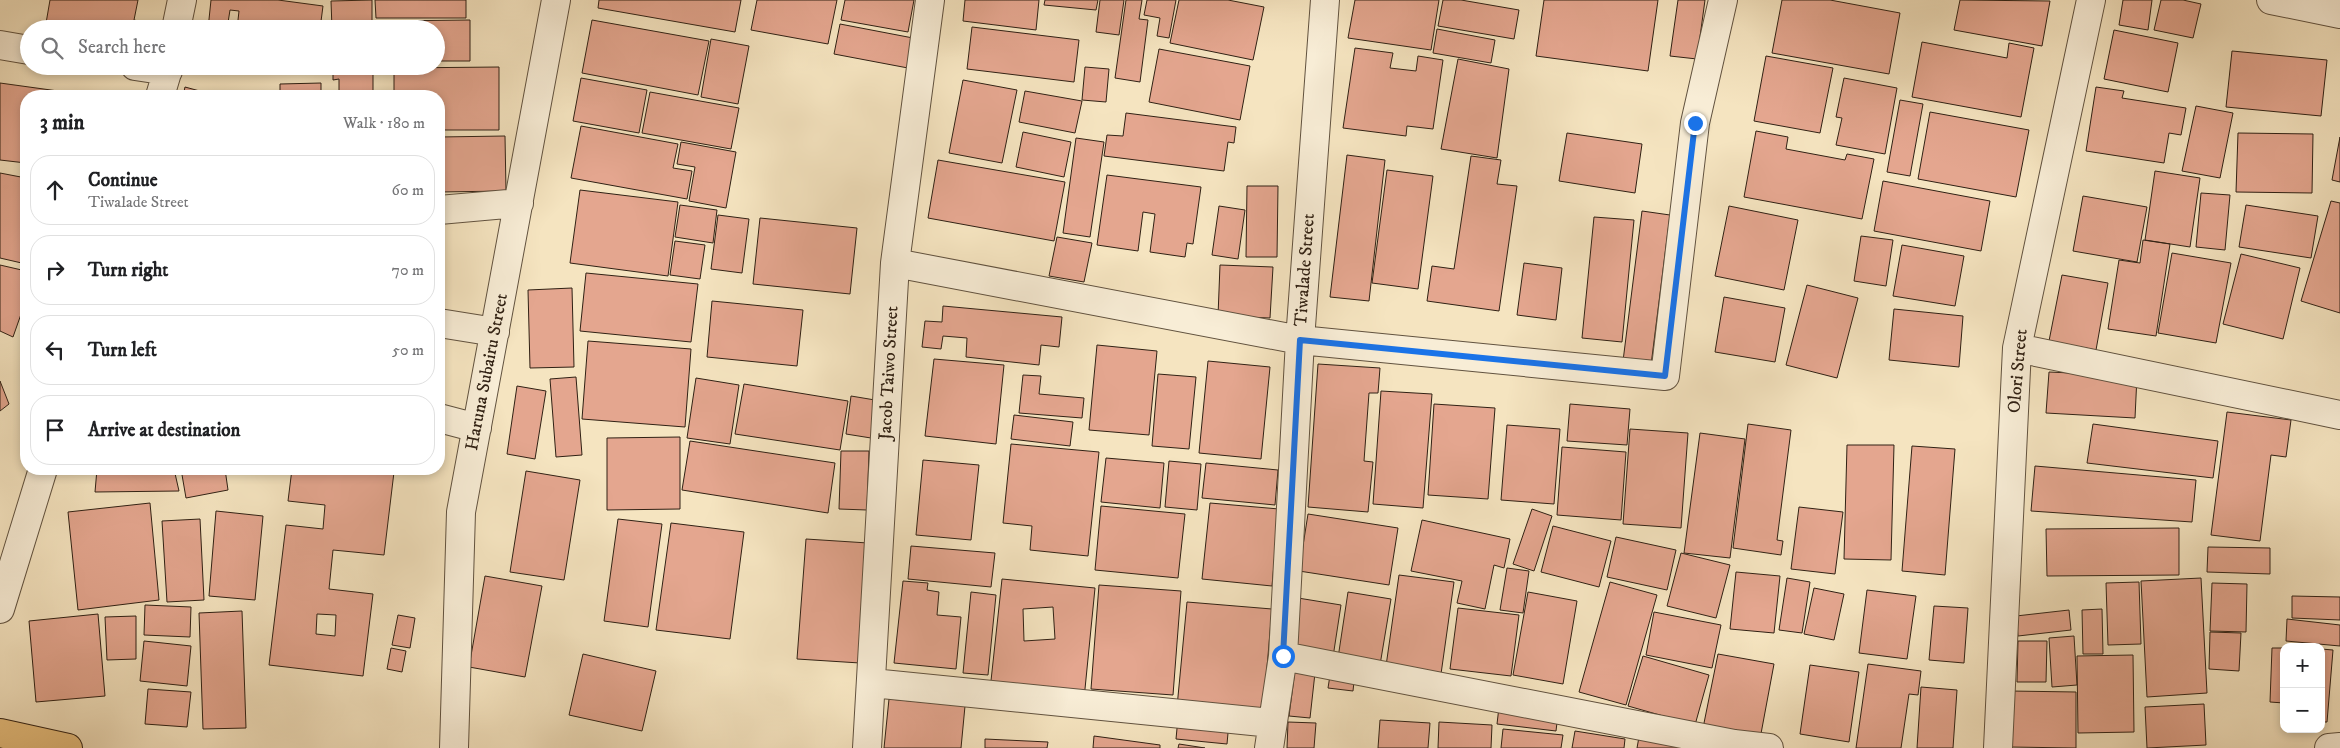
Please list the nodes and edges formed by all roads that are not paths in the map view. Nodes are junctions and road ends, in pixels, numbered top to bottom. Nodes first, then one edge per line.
1 (182, 0) edge
2 (556, 0) edge
3 (930, 0) edge
4 (1324, 0) edge
5 (1723, 0) edge
6 (2091, 0) edge
7 (2271, 0) edge
8 (2340, 14) edge
9 (178, 20) edge
10 (0, 45) edge
11 (20, 48) edge
12 (519, 203) junction
13 (445, 209) edge
14 (895, 263) junction
15 (445, 324) edge
16 (495, 332) junction
17 (1300, 340) junction
18 (2017, 348) junction
19 (2340, 414) edge
20 (445, 420) edge
21 (477, 428) junction
22 (41, 475) edge
23 (0, 609) edge
24 (1283, 656) junction
25 (872, 683) junction
26 (0, 733) edge
27 (1270, 736) edge
28 (68, 748) edge
29 (454, 748) edge
30 (867, 748) edge
31 (1769, 748) edge
32 (1998, 748) edge
33 (2329, 748) edge
34 (2340, 748) edge

1 - 9 street
2 - 12 street, Haruna Subairu Street
3 - 14 street, Jacob Taiwo Street
4 - 17 street, Tiwalade Street
5 - 17 street
6 - 18 street, Olori Street
7 - 8 street
10 - 11 street
12 - 13 street
12 - 16 street, Haruna Subairu Street
14 - 17 street
14 - 25 street, Jacob Taiwo Street
15 - 16 street
16 - 21 street, Haruna Subairu Street
17 - 24 street, Tiwalade Street
18 - 19 street
18 - 32 street, Olori Street
20 - 21 street
21 - 29 street, Haruna Subairu Street
22 - 23 street
24 - 27 street, Tiwalade Street
24 - 31 street
25 - 27 street
25 - 30 street, Jacob Taiwo Street
26 - 28 highway
33 - 34 street

